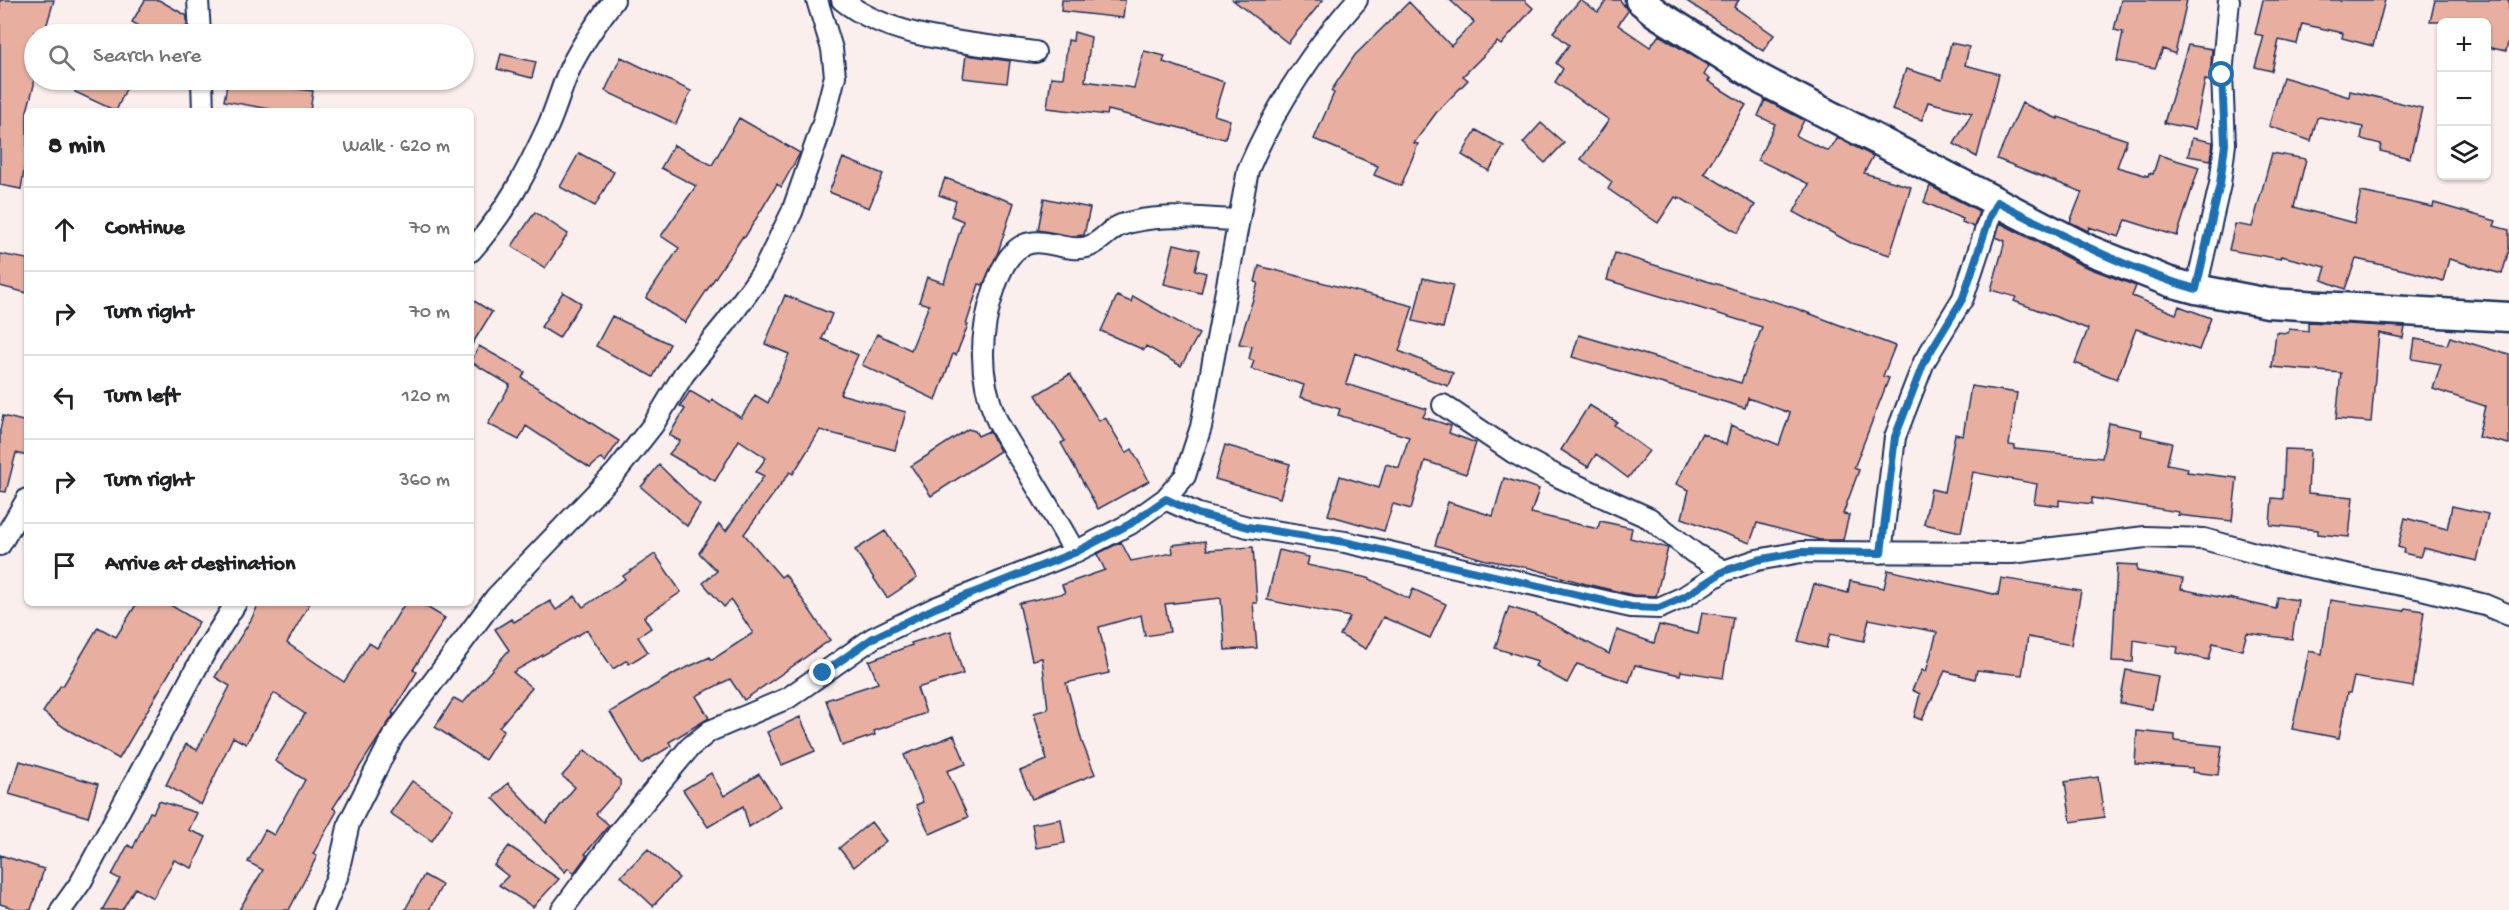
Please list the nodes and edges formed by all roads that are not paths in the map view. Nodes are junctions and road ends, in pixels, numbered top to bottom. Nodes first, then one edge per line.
1 (198, 0) edge
2 (614, 0) edge
3 (817, 0) edge
4 (842, 0) edge
5 (1357, 0) edge
6 (1640, 0) edge
7 (2229, 0) edge
8 (199, 24) edge
9 (1035, 52) dead end
10 (202, 90) edge
11 (203, 108) edge
12 (1997, 202) junction
13 (1239, 220) junction
14 (474, 248) edge
15 (2196, 289) junction
16 (2509, 317) edge
17 (1443, 405) dead end
18 (1166, 499) junction
19 (24, 504) edge
20 (0, 545) edge
21 (1076, 552) junction
22 (1881, 553) junction
23 (1724, 571) junction
24 (234, 606) edge
25 (2509, 615) edge
26 (61, 910) edge
27 (323, 910) edge
28 (562, 910) edge

1 - 8 street
2 - 14 street
3 - 27 street
4 - 9 street
5 - 13 street
6 - 12 street
7 - 15 street
10 - 11 street
12 - 15 street
12 - 22 street
13 - 18 street
13 - 21 street
15 - 16 street
17 - 23 street
18 - 21 street
18 - 23 street
19 - 20 street
21 - 28 street
22 - 23 street
22 - 25 street
24 - 26 street

